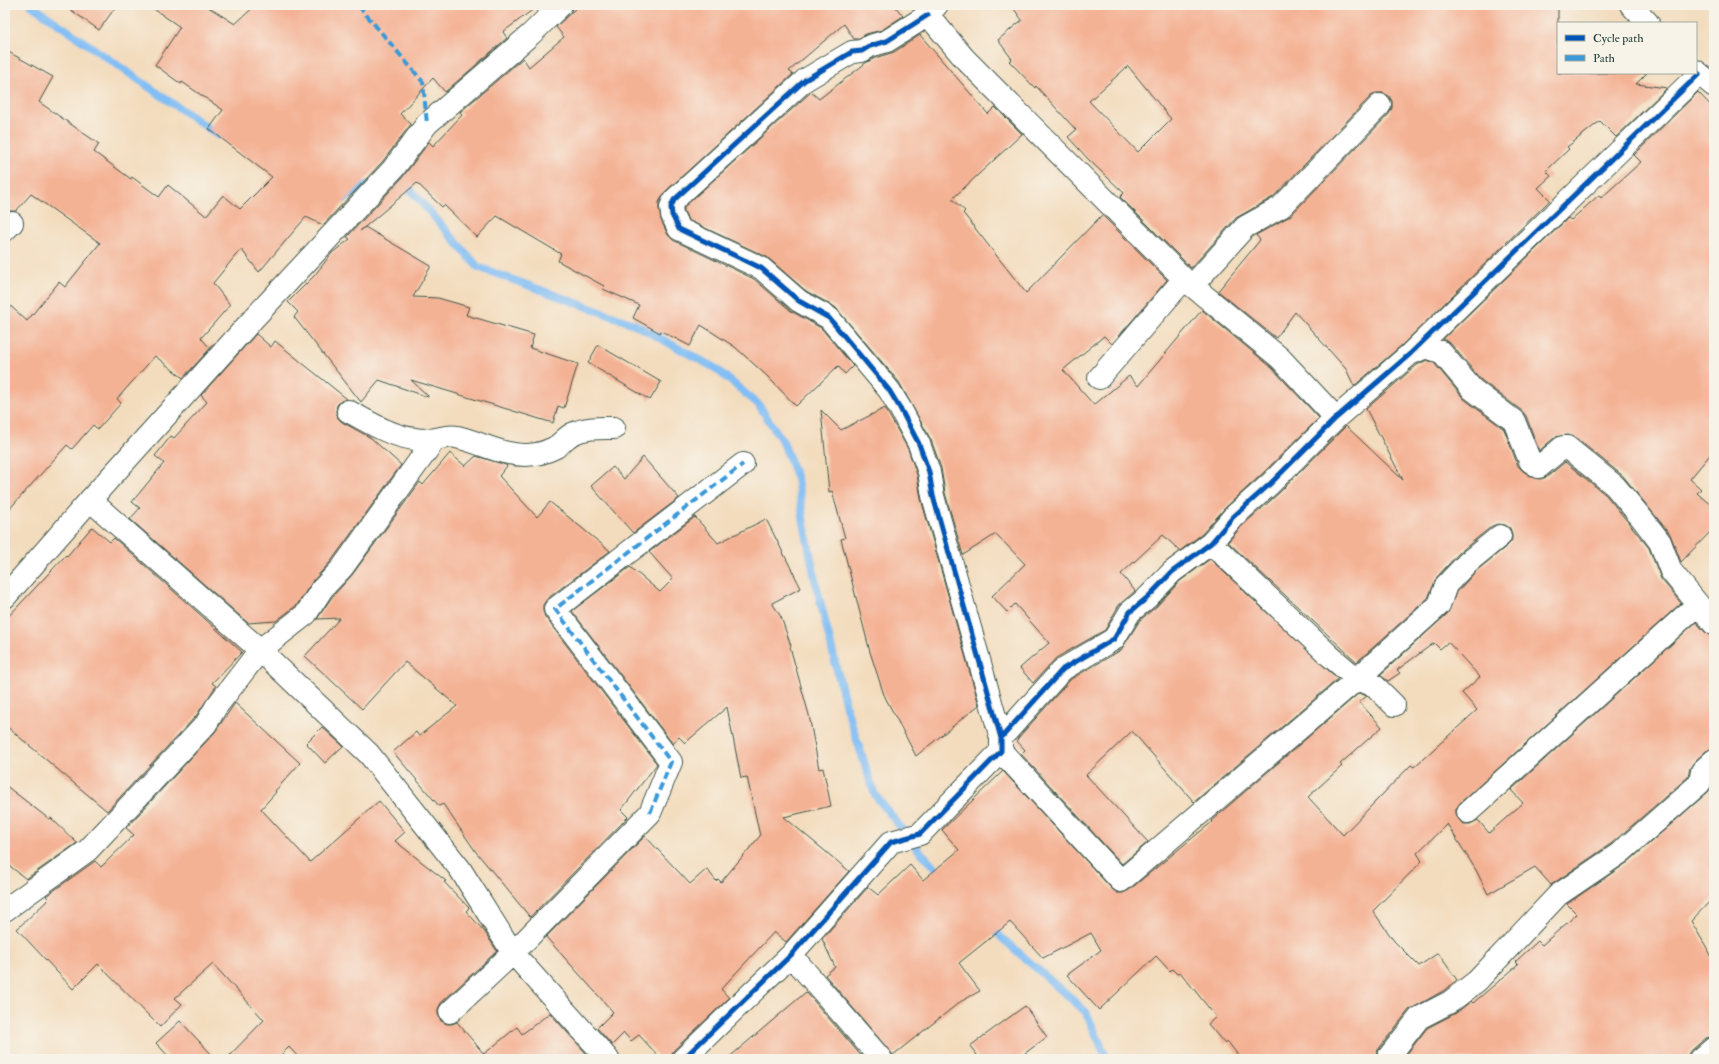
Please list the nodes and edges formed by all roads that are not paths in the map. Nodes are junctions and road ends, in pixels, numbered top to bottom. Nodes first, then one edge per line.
1 (561, 5) edge
2 (1631, 5) edge
3 (933, 10) edge
4 (1647, 22) edge
5 (1703, 77) edge
6 (1380, 105) dead end
7 (1188, 283) junction
8 (1410, 354) junction
9 (1099, 378) dead end
10 (348, 411) dead end
11 (1336, 418) junction
12 (614, 428) dead end
13 (435, 439) junction
14 (743, 464) dead end
15 (90, 500) junction
16 (1500, 536) dead end
17 (1211, 543) junction
18 (5, 597) edge
19 (1698, 604) junction
20 (1714, 624) edge
21 (260, 650) junction
22 (1357, 679) junction
23 (1394, 705) dead end
24 (1001, 744) junction
25 (1714, 760) edge
26 (1468, 812) dead end
27 (5, 910) edge
28 (513, 953) junction
29 (791, 955) junction
30 (450, 1012) dead end
31 (1714, 1048) edge
32 (608, 1059) edge
33 (683, 1059) edge
34 (881, 1059) edge
35 (1387, 1059) edge
36 (1701, 1059) edge

1 - 15 street
2 - 4 street
3 - 7 street
3 - 24 street
5 - 8 street
6 - 7 street
7 - 9 street
7 - 11 street
8 - 11 street
8 - 19 street
10 - 13 street
11 - 17 street
12 - 13 street
13 - 21 street
14 - 28 street
15 - 18 street
15 - 21 street
16 - 22 street
17 - 22 street
17 - 24 street
19 - 20 street
19 - 26 street
21 - 27 street
21 - 28 street
22 - 23 street
22 - 24 street
24 - 29 street
25 - 35 street
28 - 30 street
28 - 32 street
29 - 33 street
29 - 34 street
31 - 36 street

